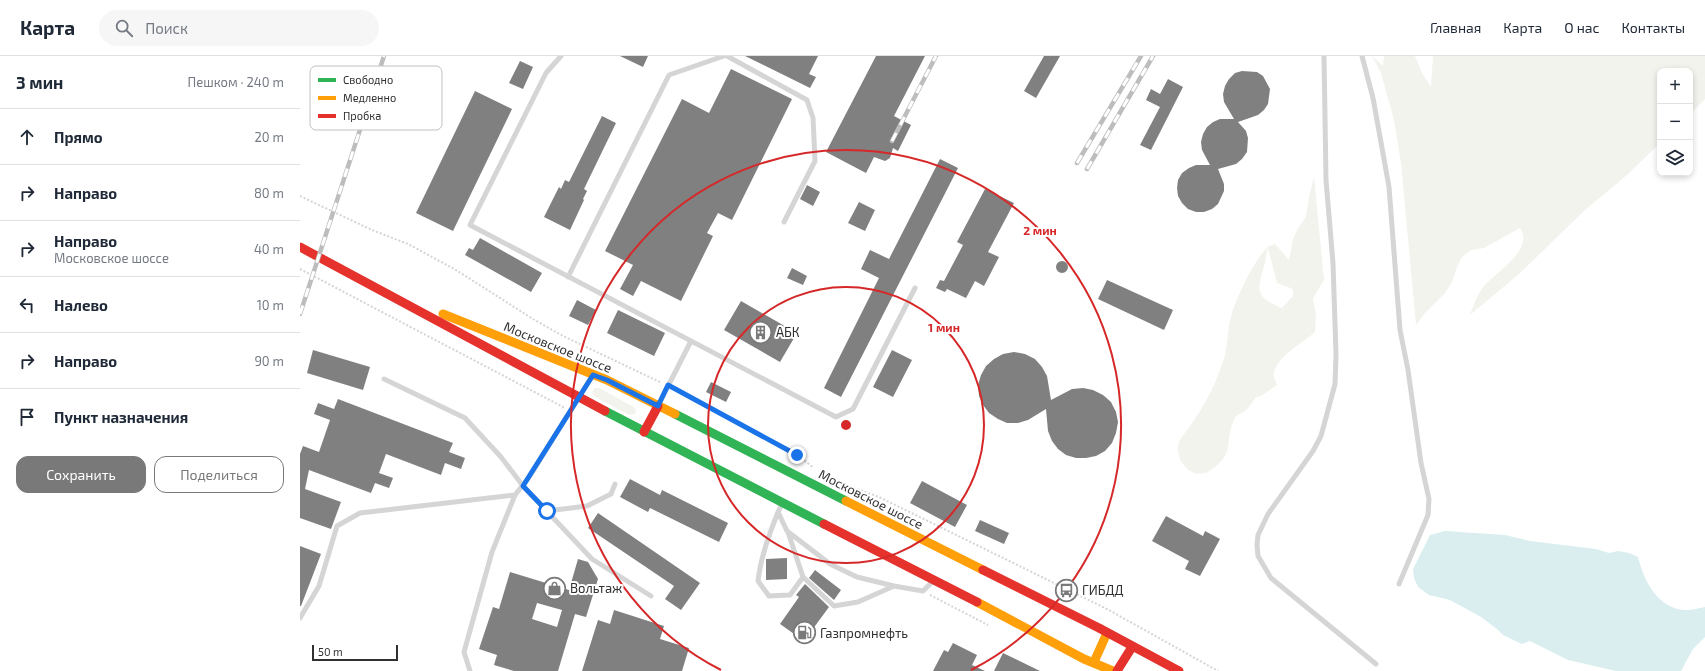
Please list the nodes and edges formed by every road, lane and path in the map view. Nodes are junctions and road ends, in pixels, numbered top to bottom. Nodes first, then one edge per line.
1 (561, 56) edge
2 (725, 56) edge
3 (1324, 56) edge
4 (1362, 56) edge
5 (300, 196) edge
6 (784, 222) dead end
7 (300, 247) edge
8 (568, 277) junction
9 (371, 284) junction
10 (915, 288) dead end
11 (691, 341) junction
12 (593, 375) junction
13 (384, 378) dead end
14 (668, 385) junction
15 (578, 398) junction
16 (658, 406) junction
17 (644, 432) junction
18 (818, 472) dead end
19 (615, 484) dead end
20 (523, 486) junction
21 (854, 488) dead end
22 (515, 495) junction
23 (780, 508) junction
24 (547, 511) junction
25 (787, 531) junction
26 (803, 577) junction
27 (934, 580) junction
28 (1399, 584) dead end
29 (894, 586) junction
30 (651, 596) dead end
31 (300, 618) edge
32 (1107, 632) junction
33 (1132, 648) junction
34 (1376, 664) dead end
35 (1092, 667) edge
36 (470, 671) edge
37 (1113, 671) edge
38 (1117, 671) edge
39 (1179, 671) edge
40 (1218, 671) edge

1 - 8 lane
2 - 6 lane
2 - 8 lane
3 - 34 lane
4 - 28 lane
5 - 14 path
7 - 9 main road, Московское шоссе
8 - 11 lane
9 - 12 main road, Московское шоссе
9 - 15 main road, Московское шоссе
10 - 11 lane
11 - 14 lane
12 - 15 lane
12 - 16 main road, Московское шоссе
13 - 20 lane
14 - 16 lane
14 - 18 path
15 - 17 main road, Московское шоссе
15 - 20 lane
16 - 17 main road
16 - 32 main road, Московское шоссе
17 - 23 main road, Московское шоссе
19 - 24 lane
20 - 22 lane
20 - 24 lane
21 - 40 path
22 - 31 lane
22 - 36 lane
23 - 25 lane
23 - 26 lane
23 - 27 main road, Московское шоссе
24 - 30 lane
25 - 26 lane
25 - 29 lane
26 - 29 lane
27 - 29 lane
27 - 35 main road, Московское шоссе
32 - 33 main road, Московское шоссе
32 - 35 main road
33 - 38 main road
33 - 39 main road, Московское шоссе
35 - 37 main road, Московское шоссе

